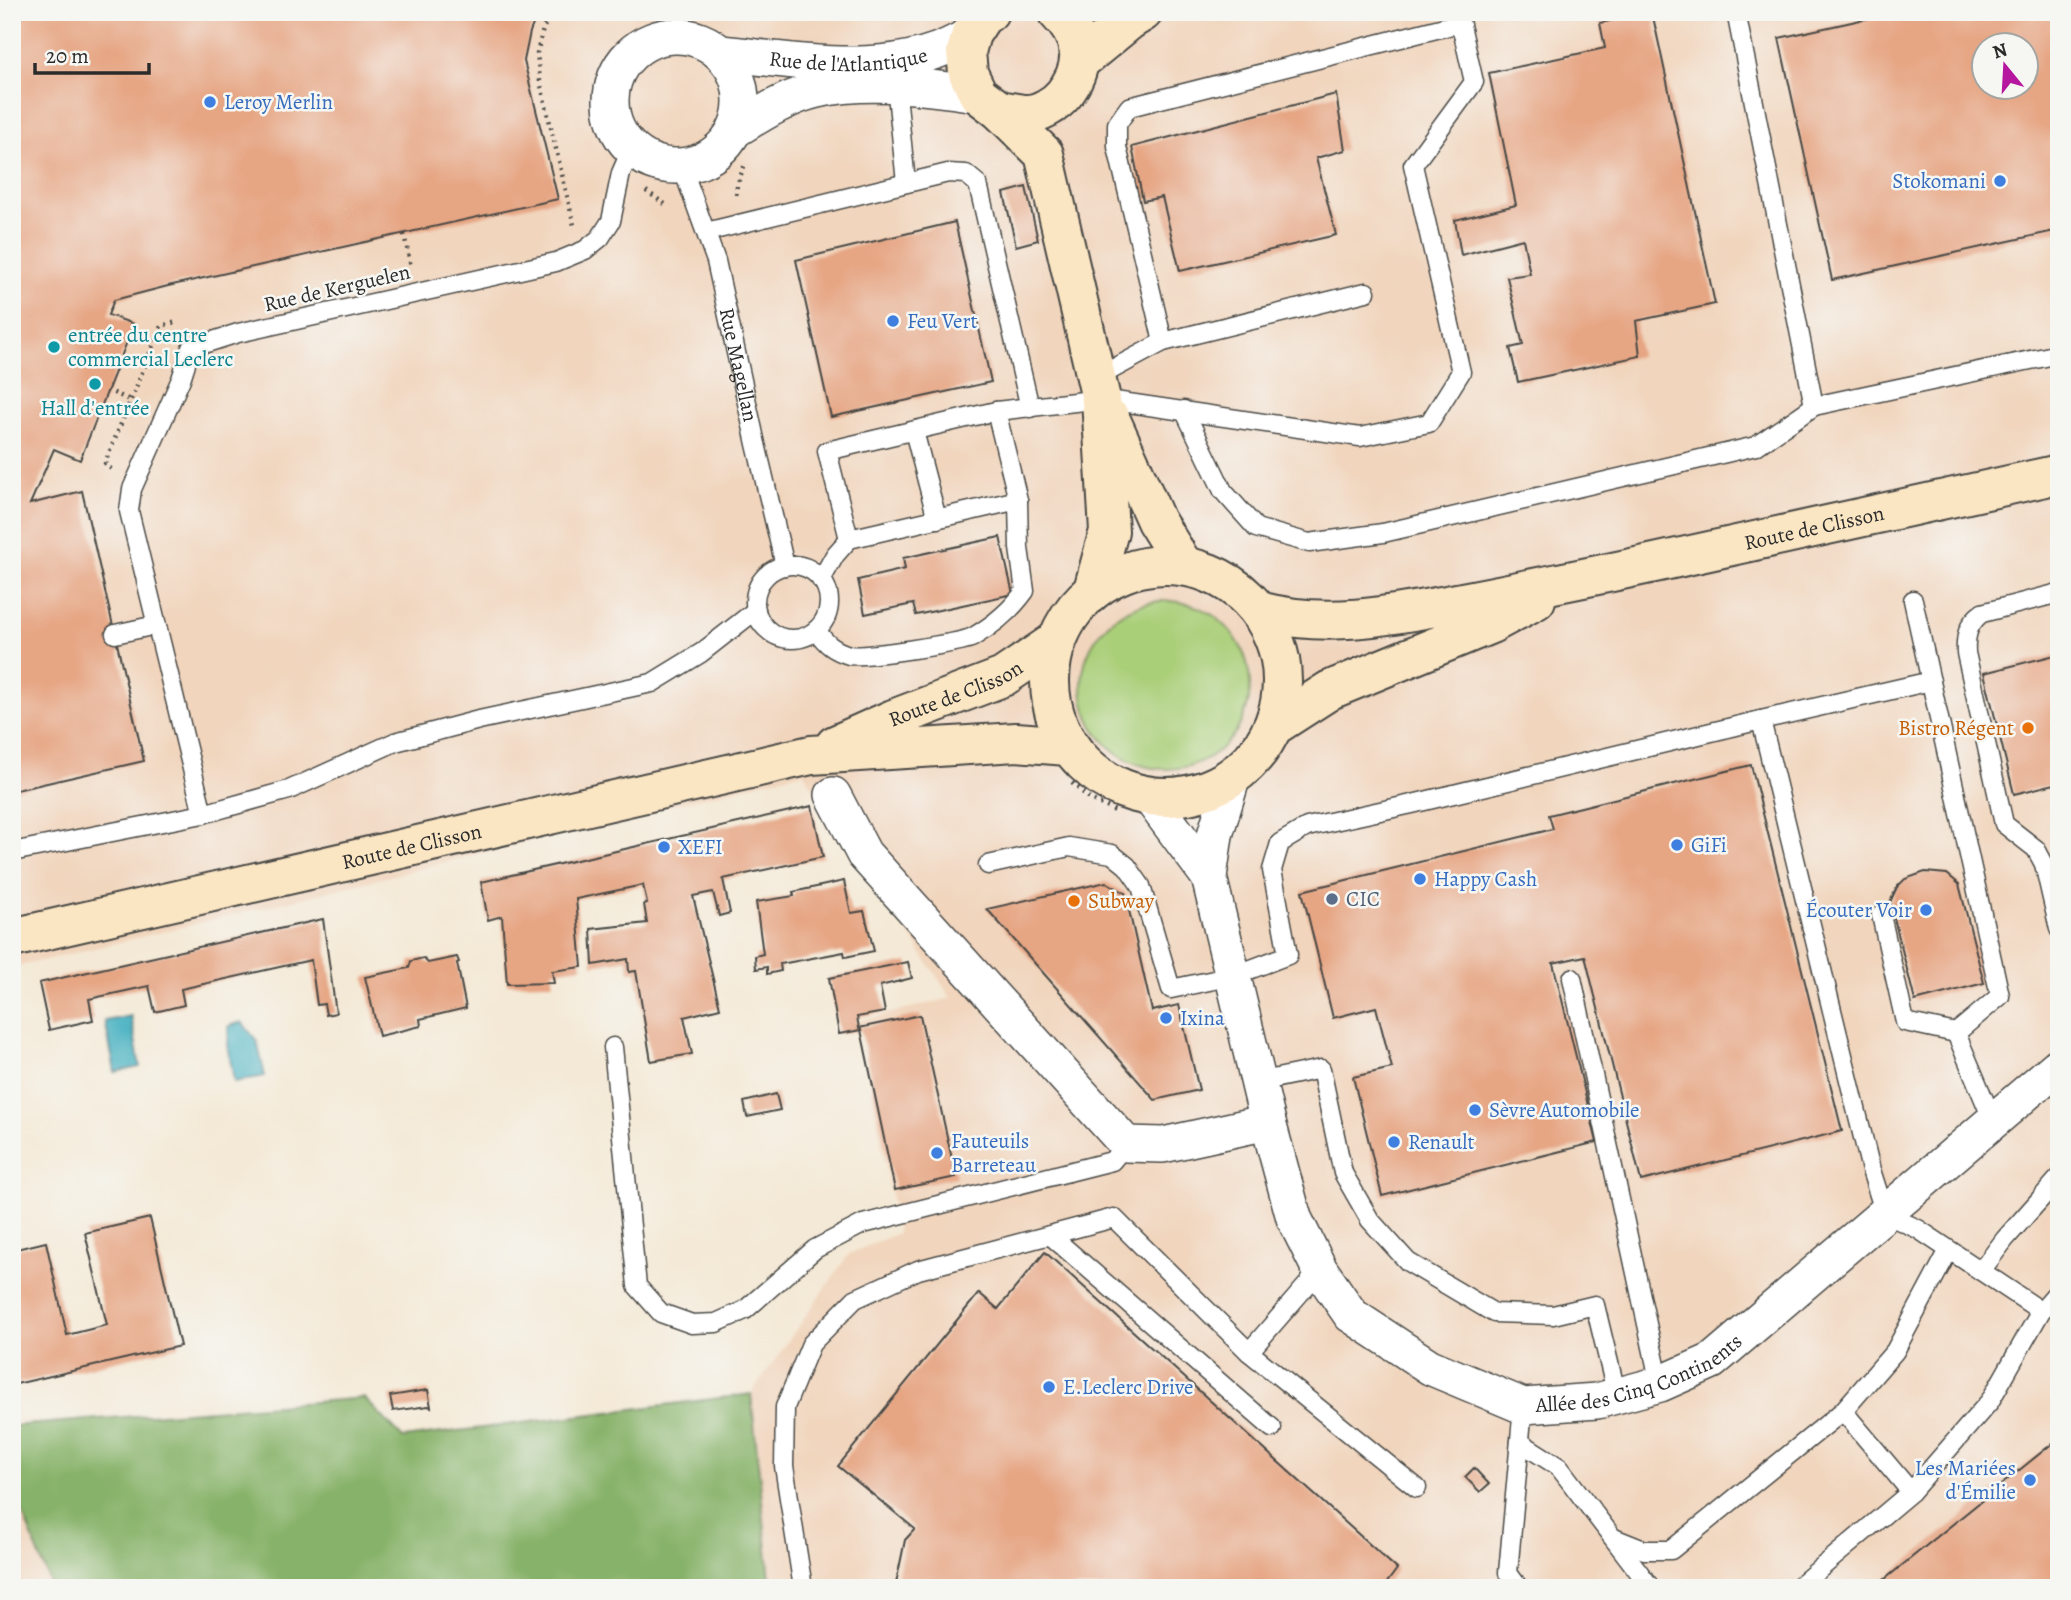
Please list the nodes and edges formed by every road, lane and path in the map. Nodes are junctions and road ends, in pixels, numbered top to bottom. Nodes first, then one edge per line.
1 (551, 12) edge
2 (1736, 12) edge
3 (1060, 16) edge
4 (1136, 16) edge
5 (1459, 18) edge
6 (980, 23) edge
7 (663, 24) edge
8 (721, 53) junction
9 (1077, 71) junction
10 (896, 84) junction
11 (989, 102) junction
12 (735, 130) junction
13 (631, 150) junction
14 (1044, 154) junction
15 (682, 167) junction
16 (906, 183) junction
17 (575, 229) dead end
18 (706, 232) junction
19 (1366, 292) dead end
20 (1163, 342) junction
21 (2059, 354) edge
22 (1098, 388) junction
23 (107, 390) dead end
24 (130, 400) dead end
25 (1814, 406) junction
26 (1030, 408) junction
27 (1184, 410) junction
28 (996, 411) junction
29 (914, 430) junction
30 (2059, 474) edge
31 (1018, 500) junction
32 (937, 519) junction
33 (849, 540) junction
34 (785, 566) junction
35 (1184, 566) junction
36 (821, 580) junction
37 (1569, 582) junction
38 (1093, 590) junction
39 (2059, 593) edge
40 (1913, 600) dead end
41 (756, 610) junction
42 (1259, 611) junction
43 (156, 625) junction
44 (816, 630) junction
45 (115, 634) dead end
46 (1056, 640) junction
47 (1931, 681) junction
48 (1761, 720) junction
49 (1273, 726) junction
50 (1069, 746) junction
51 (811, 755) junction
52 (1233, 776) junction
53 (833, 795) dead end
54 (1149, 796) junction
55 (203, 814) junction
56 (12, 852) edge
57 (988, 865) dead end
58 (1209, 877) junction
59 (1881, 915) dead end
60 (2059, 929) edge
61 (12, 938) edge
62 (1233, 976) junction
63 (1572, 978) dead end
64 (1956, 1033) junction
65 (613, 1046) dead end
66 (2059, 1065) edge
67 (1258, 1082) junction
68 (1993, 1121) junction
69 (1268, 1122) junction
70 (1126, 1144) junction
71 (2059, 1178) edge
72 (1885, 1214) junction
73 (1050, 1235) junction
74 (1950, 1250) junction
75 (1320, 1270) junction
76 (1981, 1271) junction
77 (2059, 1290) edge
78 (2041, 1311) junction
79 (1249, 1352) junction
80 (1660, 1384) junction
81 (1617, 1396) junction
82 (1523, 1406) junction
83 (1843, 1411) junction
84 (1272, 1428) dead end
85 (1520, 1442) junction
86 (1417, 1488) dead end
87 (1910, 1492) junction
88 (1614, 1538) junction
89 (1508, 1581) edge
90 (803, 1588) edge
91 (1520, 1588) edge
92 (1651, 1588) edge
93 (1797, 1588) edge

1 - 17 path
2 - 25 lane
3 - 4 main road
3 - 9 main road
4 - 9 main road
5 - 20 lane
5 - 27 lane
6 - 8 street, Rue de l'Atlantique
6 - 11 main road
7 - 8 street
7 - 13 street
8 - 12 street
9 - 11 main road
9 - 14 main road
10 - 11 street, Rue de l'Atlantique
10 - 12 street, Rue de l'Atlantique
10 - 16 lane
11 - 14 main road
12 - 15 street
13 - 15 street
13 - 43 lane, Rue de Kerguelen
14 - 22 main road
15 - 18 lane, Rue Magellan
16 - 18 lane
16 - 26 lane
18 - 34 lane, Rue Magellan
19 - 20 lane
20 - 22 lane
21 - 25 lane
22 - 26 lane
22 - 27 lane
22 - 35 main road
22 - 38 main road
23 - 24 path
25 - 27 lane
26 - 28 lane
28 - 29 lane
28 - 31 lane
29 - 32 lane
29 - 33 lane
30 - 37 main road, Route de Clisson
31 - 32 lane
31 - 44 lane
32 - 33 lane
33 - 36 lane
34 - 36 lane
34 - 41 lane
35 - 38 main road, Route de Clisson
35 - 42 main road, Route de Clisson
36 - 44 lane
37 - 42 main road, Route de Clisson
37 - 49 main road, Route de Clisson
38 - 46 main road, Route de Clisson
39 - 60 lane
40 - 47 lane
41 - 44 lane
41 - 55 lane
42 - 49 main road, Route de Clisson
43 - 45 lane
43 - 55 lane, Rue de Kerguelen
46 - 50 main road, Route de Clisson
46 - 51 main road, Route de Clisson
47 - 48 lane
47 - 64 lane
48 - 62 lane
48 - 72 lane
49 - 52 main road, Route de Clisson
50 - 51 main road, Route de Clisson
50 - 54 main road, Route de Clisson
51 - 61 main road, Route de Clisson
52 - 54 main road, Route de Clisson
52 - 58 street, Allée des Cinq Continents
53 - 70 street
54 - 58 street, Allée des Cinq Continents
55 - 56 lane
57 - 62 lane
58 - 62 street, Allée des Cinq Continents
59 - 64 lane
62 - 67 street, Allée des Cinq Continents
63 - 80 lane
64 - 68 lane
65 - 70 lane
66 - 68 street, Allée des Cinq Continents
67 - 69 street, Allée des Cinq Continents
67 - 81 lane
68 - 72 street, Allée des Cinq Continents
69 - 70 street
69 - 75 street, Allée des Cinq Continents
71 - 76 lane
72 - 74 lane
72 - 80 street, Allée des Cinq Continents
73 - 79 lane
73 - 84 lane
73 - 90 lane
74 - 76 lane
74 - 83 lane
75 - 79 lane
75 - 82 street, Allée des Cinq Continents
76 - 78 lane
77 - 78 lane
78 - 87 lane
79 - 86 lane
80 - 81 street, Allée des Cinq Continents
81 - 82 street, Allée des Cinq Continents
82 - 85 lane
83 - 87 lane
83 - 88 lane
85 - 88 lane
85 - 89 lane
87 - 93 lane
88 - 92 lane
89 - 91 lane

